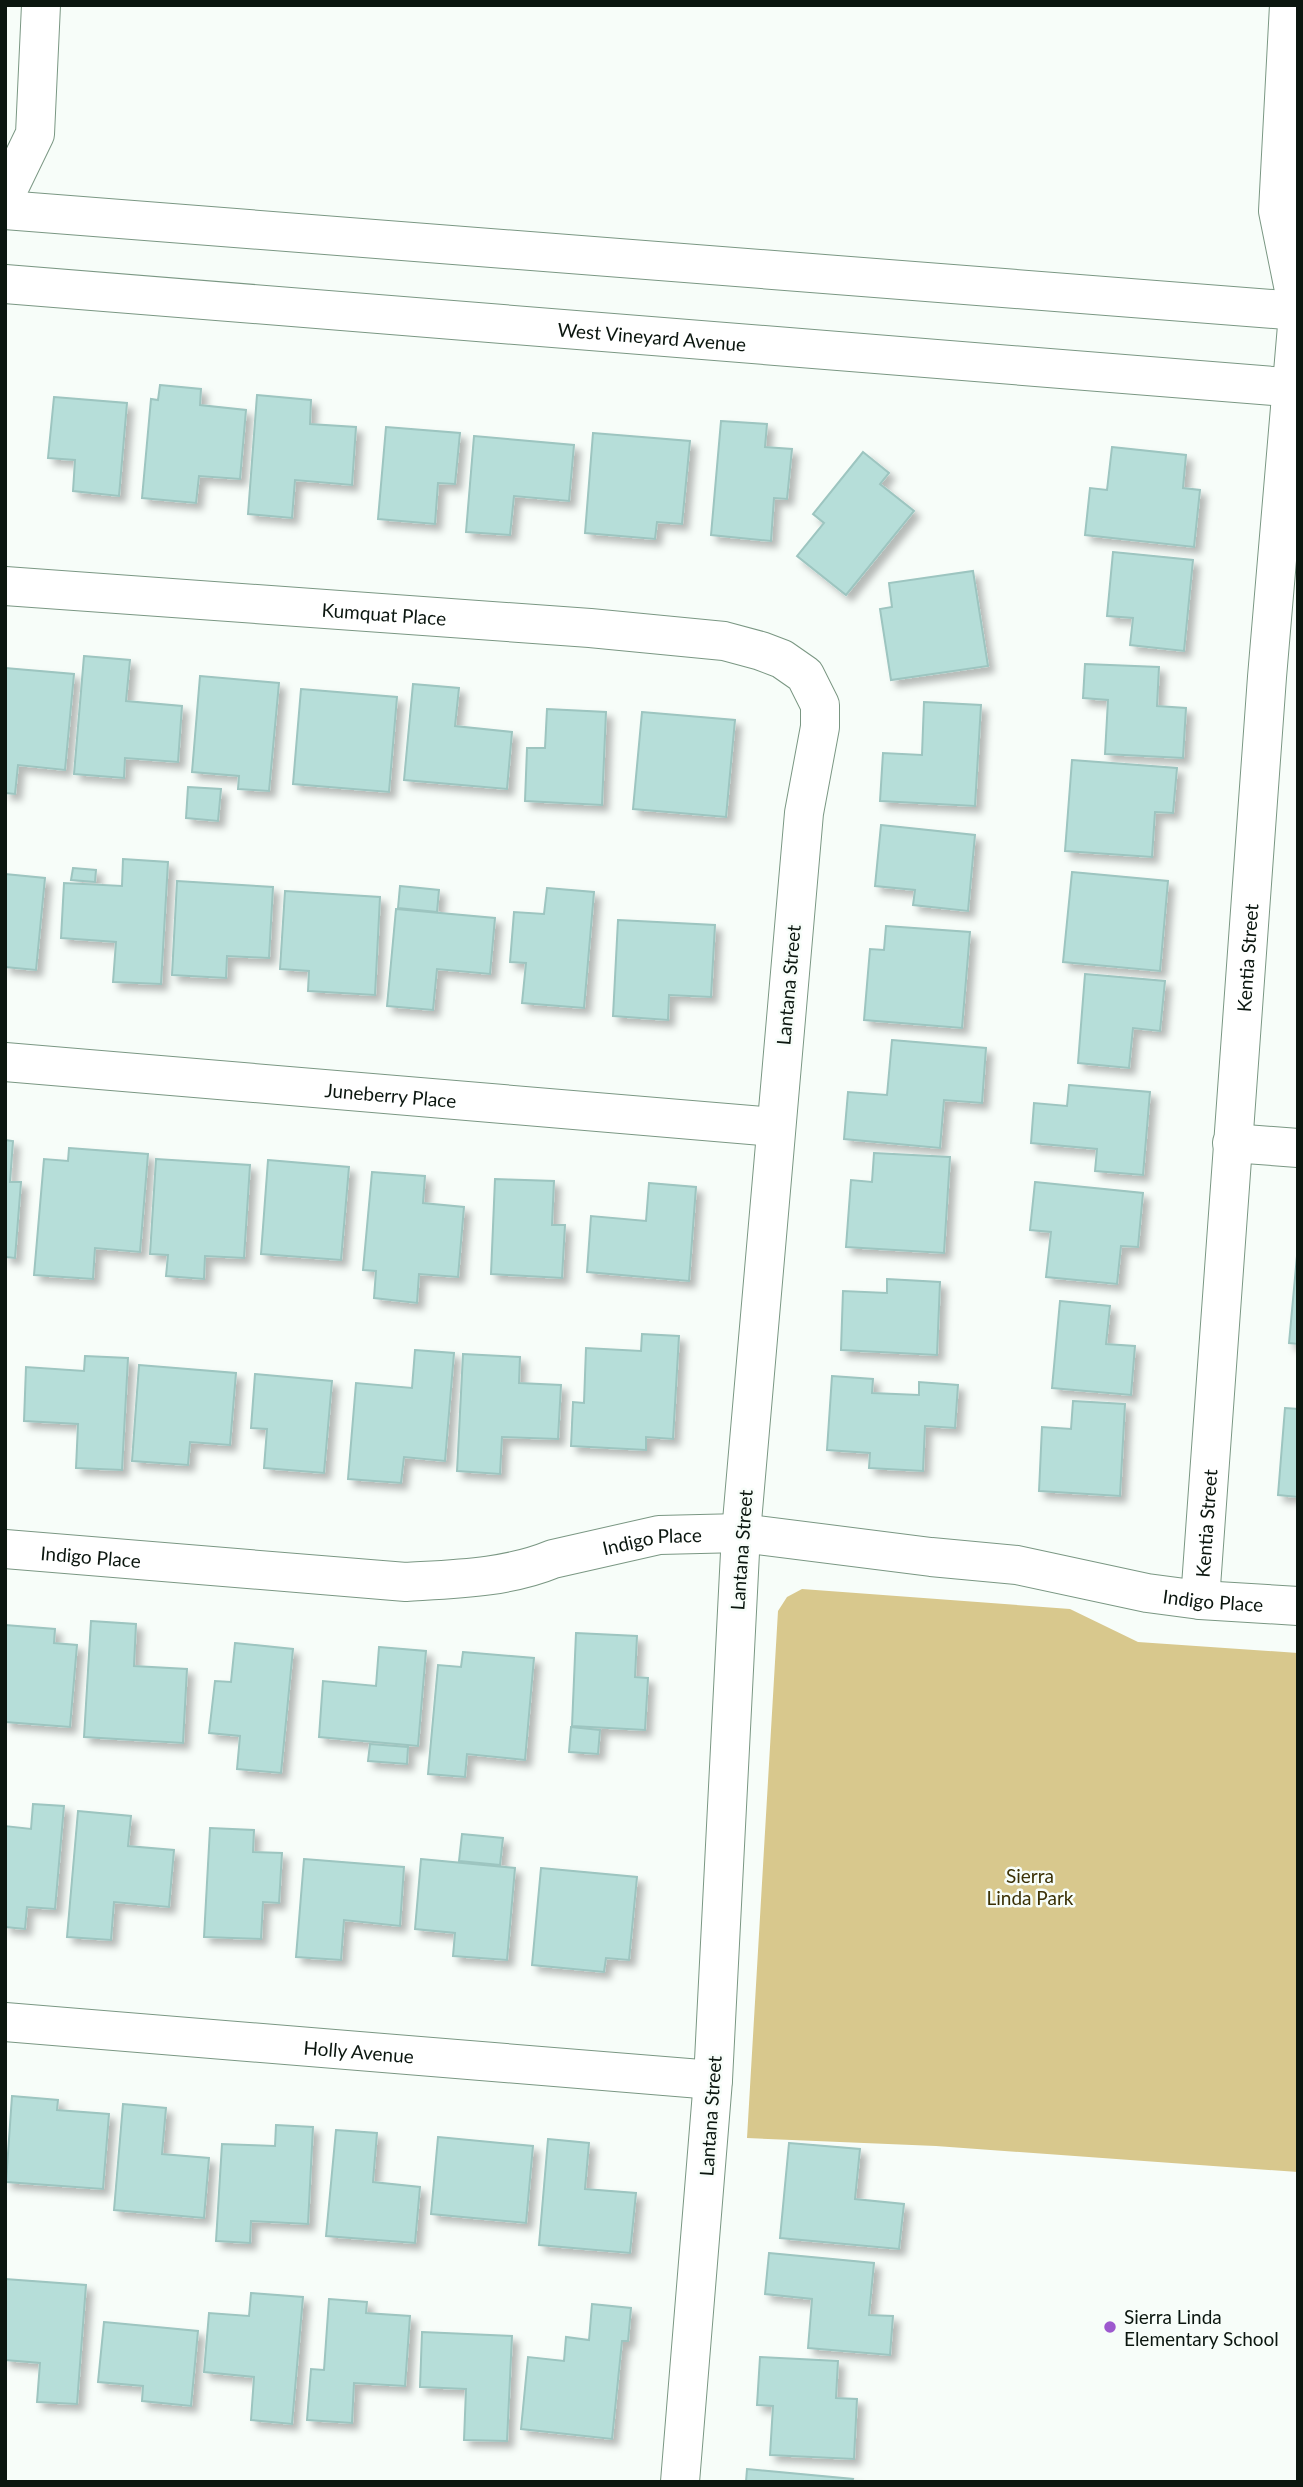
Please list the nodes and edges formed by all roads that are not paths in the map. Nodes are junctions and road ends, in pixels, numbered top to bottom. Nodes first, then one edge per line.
1 (41, 5) edge
2 (1289, 5) edge
3 (5, 196) edge
4 (5, 210) edge
5 (5, 285) edge
6 (1298, 312) edge
7 (1295, 388) edge
8 (5, 586) edge
9 (761, 651) joint
10 (1282, 678) edge
11 (5, 1062) edge
12 (775, 1127) junction
13 (1232, 1143) junction
14 (1298, 1148) edge
15 (741, 1532) junction
16 (5, 1549) edge
17 (1200, 1600) junction
18 (1298, 1606) edge
19 (5, 2022) edge
20 (713, 2080) junction
21 (680, 2482) edge

1 - 3 street
2 - 6 street, Kentia Street
4 - 6 street
5 - 7 street, West Vineyard Avenue
6 - 7 street, Kentia Street
7 - 10 street, Kentia Street
8 - 9 street, Kumquat Place
9 - 12 street, Lantana Street
10 - 13 street, Kentia Street
11 - 12 street, Juneberry Place
12 - 15 street, Lantana Street
13 - 14 street
13 - 17 street, Kentia Street
15 - 16 street, Indigo Place
15 - 17 street, Indigo Place
15 - 20 street, Lantana Street
17 - 18 street, Indigo Place
19 - 20 street, Holly Avenue
20 - 21 street, Lantana Street

